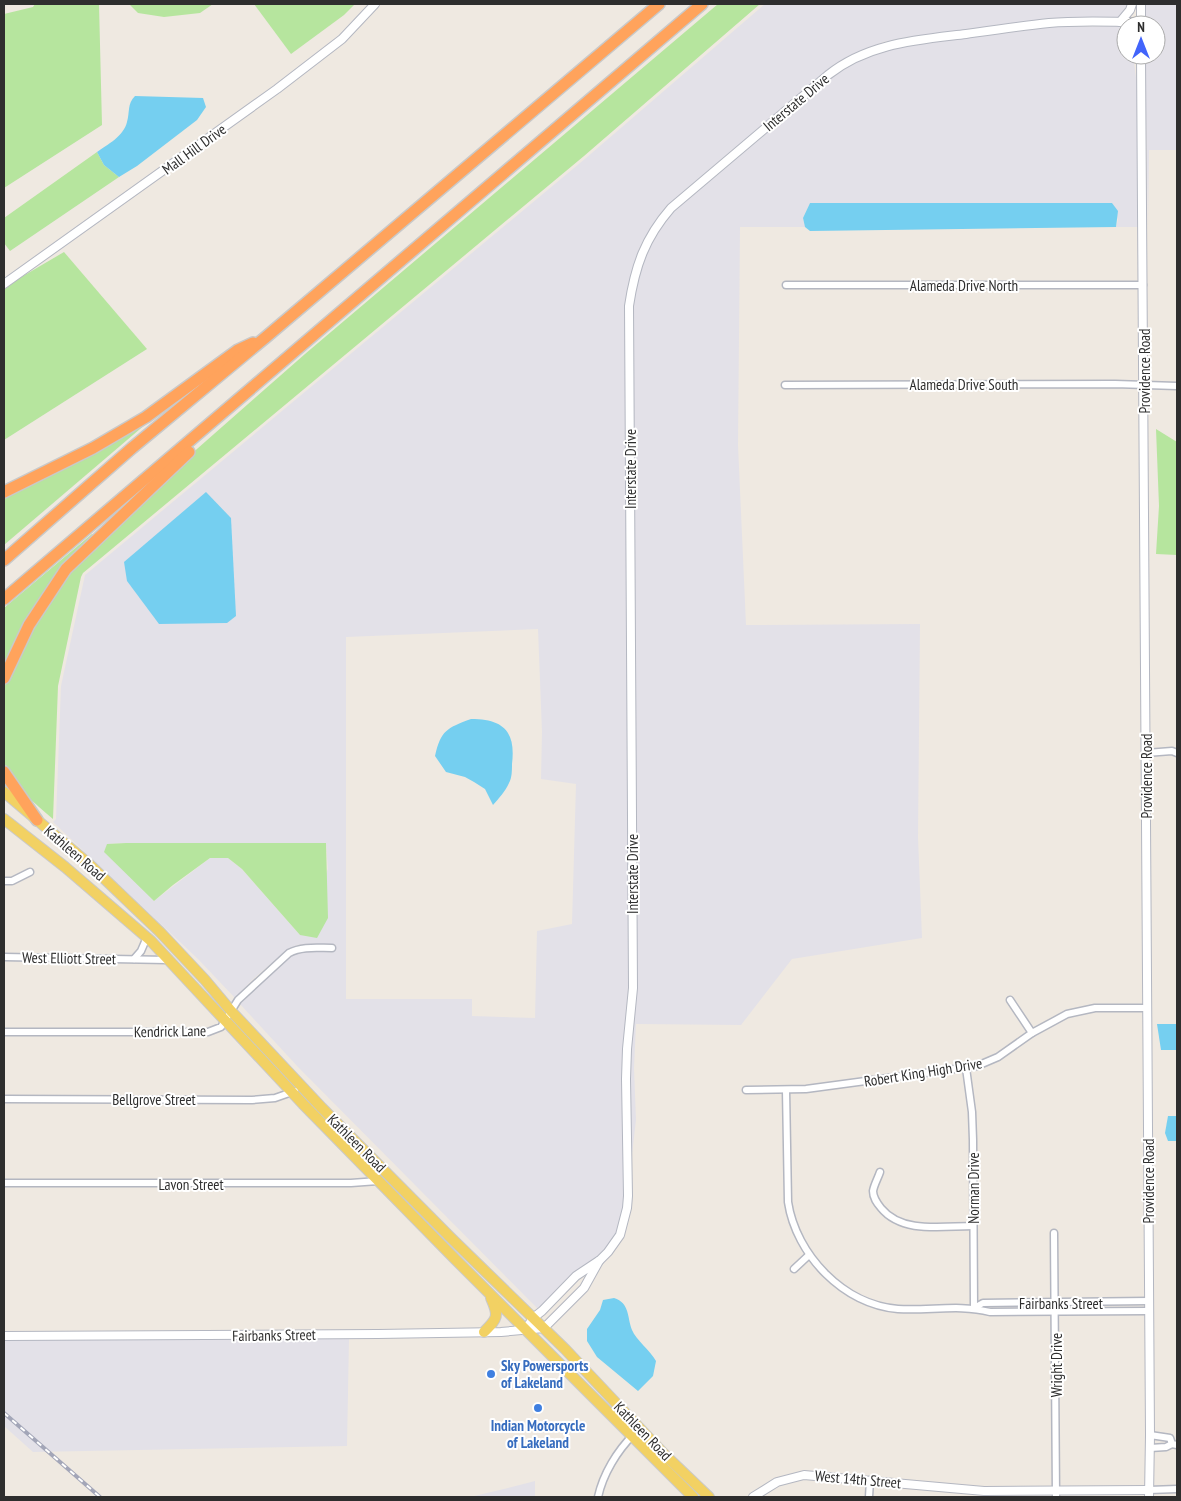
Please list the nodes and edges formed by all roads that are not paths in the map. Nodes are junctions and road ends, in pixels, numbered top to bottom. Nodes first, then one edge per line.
1 (375, 4) edge
2 (659, 4) edge
3 (702, 4) edge
4 (1116, 24) edge
5 (1138, 65) edge
6 (1141, 65) edge
7 (1141, 92) junction
8 (4, 284) edge
9 (1143, 285) junction
10 (786, 286) dead end
11 (266, 338) junction
12 (277, 368) junction
13 (785, 385) dead end
14 (1143, 385) junction
15 (1177, 386) edge
16 (4, 492) edge
17 (4, 560) edge
18 (4, 600) edge
19 (4, 678) edge
20 (1146, 753) junction
21 (1177, 753) edge
22 (4, 772) edge
23 (4, 792) edge
24 (4, 819) edge
25 (37, 820) junction
26 (30, 872) dead end
27 (4, 881) edge
28 (147, 937) junction
29 (332, 948) dead end
30 (4, 957) edge
31 (134, 958) junction
32 (170, 960) junction
33 (1010, 1000) dead end
34 (1146, 1008) junction
35 (231, 1011) junction
36 (225, 1021) junction
37 (4, 1032) edge
38 (1032, 1033) junction
39 (966, 1068) junction
40 (302, 1087) junction
41 (746, 1090) dead end
42 (786, 1090) junction
43 (292, 1093) junction
44 (4, 1099) edge
45 (880, 1172) dead end
46 (378, 1181) junction
47 (4, 1183) edge
48 (973, 1226) junction
49 (1054, 1233) dead end
50 (809, 1255) junction
51 (600, 1260) junction
52 (794, 1269) dead end
53 (489, 1293) junction
54 (1149, 1302) junction
55 (1055, 1303) junction
56 (974, 1308) junction
57 (1149, 1311) junction
58 (1056, 1312) junction
59 (533, 1318) junction
60 (544, 1328) junction
61 (526, 1329) junction
62 (484, 1332) junction
63 (4, 1336) edge
64 (641, 1428) junction
65 (1150, 1435) junction
66 (632, 1436) junction
67 (1175, 1444) edge
68 (1150, 1448) junction
69 (870, 1480) junction
70 (1177, 1489) edge
71 (1149, 1493) edge
72 (1056, 1494) edge
73 (598, 1497) edge
74 (693, 1497) edge
75 (709, 1497) edge
76 (753, 1497) edge
77 (868, 1497) edge

1 - 8 street, Mall Hill Drive
2 - 11 highway
3 - 12 highway
4 - 51 street, Interstate Drive
5 - 7 street
6 - 7 street, Providence Road
7 - 9 street, Providence Road
9 - 10 street, Alameda Drive North
9 - 14 street, Providence Road
11 - 16 highway
11 - 17 highway
12 - 18 highway
12 - 19 highway
13 - 14 street, Alameda Drive South
14 - 15 street, Alameda Drive South
14 - 20 street, Providence Road
20 - 21 street
20 - 34 street, Providence Road
22 - 25 highway
23 - 25 main road, Kathleen Road
24 - 28 main road, Kathleen Road
25 - 35 main road, Kathleen Road
26 - 27 street
28 - 31 street, West Elliott Street
28 - 32 main road, Kathleen Road
29 - 35 street, Kendrick Lane
30 - 31 street, West Elliott Street
31 - 32 street, West Elliott Street
32 - 36 main road, Kathleen Road
33 - 38 street
34 - 38 street, Robert King High Drive
34 - 54 street, Providence Road
35 - 36 street, Kendrick Lane
35 - 40 main road, Kathleen Road
36 - 37 street, Kendrick Lane
36 - 43 main road, Kathleen Road
38 - 39 street, Robert King High Drive
39 - 42 street, Robert King High Drive
39 - 48 street, Norman Drive
40 - 43 street, Bellgrove Street
40 - 59 main road, Kathleen Road
41 - 42 street, Robert King High Drive
42 - 50 street, Fairbanks Street
43 - 44 street, Bellgrove Street
43 - 46 main road, Kathleen Road
45 - 48 street
46 - 47 street, Lavon Street
46 - 53 main road, Kathleen Road
48 - 56 street, Norman Drive
49 - 55 street, Wright Drive
50 - 52 street
50 - 56 street, Fairbanks Street
51 - 59 street, Interstate Drive
51 - 60 street, Interstate Drive
53 - 61 main road, Kathleen Road
53 - 62 main road
54 - 55 street, Fairbanks Street
54 - 57 street, Providence Road
55 - 56 street, Fairbanks Street
55 - 58 street, Wright Drive
56 - 58 street, Fairbanks Street
57 - 58 street, Fairbanks Street
57 - 65 street, Providence Road
58 - 72 street, Wright Drive
59 - 60 main road, Kathleen Road
59 - 61 street, Interstate Drive
60 - 61 street, Fairbanks Street
60 - 64 main road, Kathleen Road
61 - 62 street, Fairbanks Street
61 - 66 main road, Kathleen Road
62 - 63 street, Fairbanks Street
64 - 66 street
64 - 75 main road, Kathleen Road
65 - 67 street
65 - 68 street, Providence Road
66 - 73 street
66 - 74 main road, Kathleen Road
67 - 68 street
68 - 71 street, Providence Road
69 - 72 street, West 14th Street
69 - 76 street, West 14th Street
69 - 77 street
70 - 71 street, West 14th Street
71 - 72 street, West 14th Street

